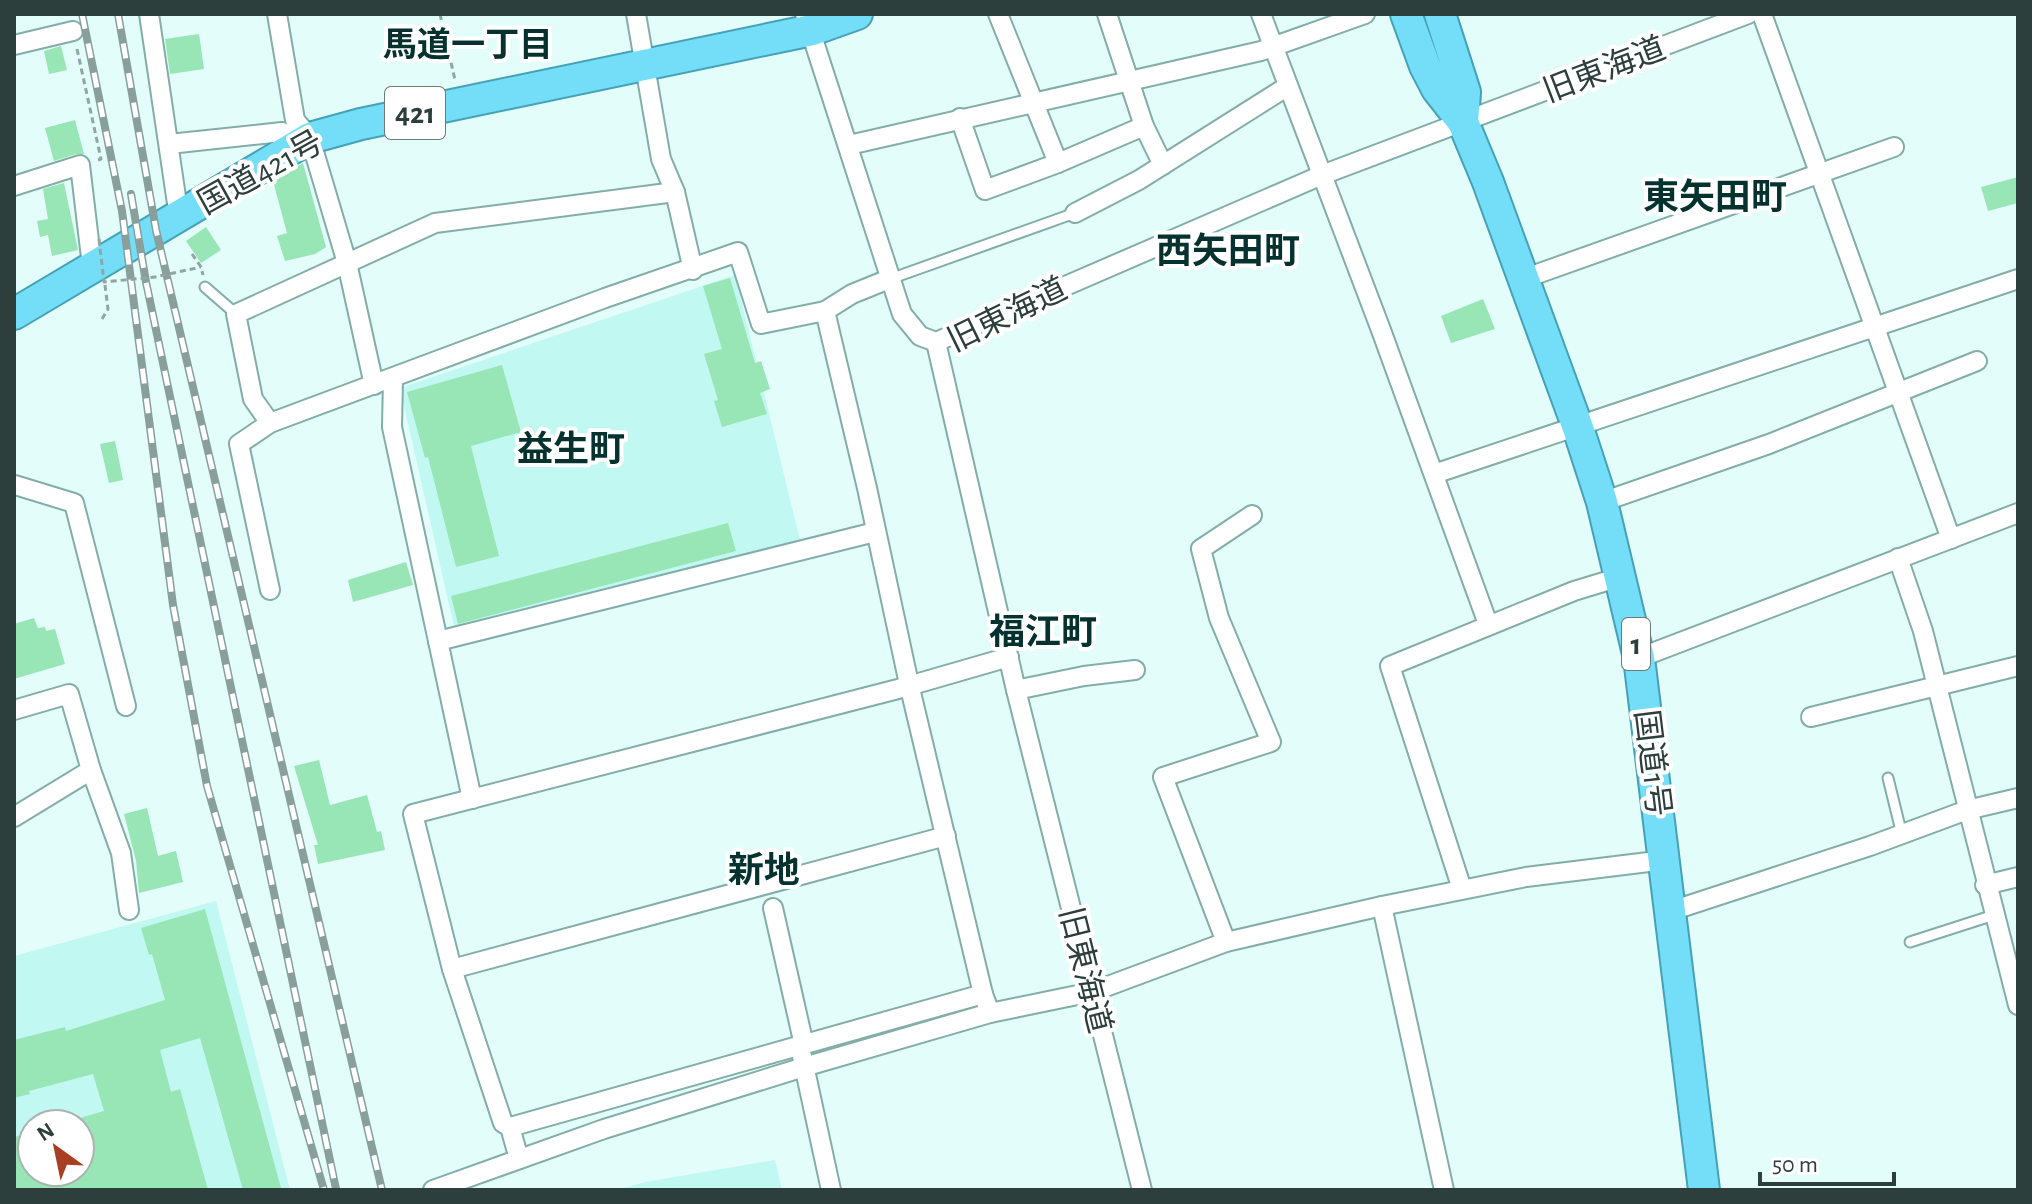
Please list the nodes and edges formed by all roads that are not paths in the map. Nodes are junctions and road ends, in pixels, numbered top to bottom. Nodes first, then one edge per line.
1 (149, 14) edge
2 (277, 14) edge
3 (636, 14) edge
4 (857, 14) edge
5 (998, 14) edge
6 (1107, 14) edge
7 (1261, 14) edge
8 (1365, 14) edge
9 (1406, 14) edge
10 (1440, 14) edge
11 (1748, 14) edge
12 (1762, 14) edge
13 (809, 22) edge
14 (73, 31) road end
15 (14, 45) edge
16 (1274, 48) junction
17 (646, 65) junction
18 (1128, 80) junction
19 (1288, 86) junction
20 (1034, 102) junction
21 (960, 118) junction
22 (1463, 122) junction
23 (1144, 126) junction
24 (306, 140) junction
25 (169, 144) junction
26 (849, 145) junction
27 (1894, 147) dead end
28 (1058, 163) junction
29 (1163, 165) junction
30 (1322, 175) junction
31 (1818, 175) junction
32 (14, 186) edge
33 (675, 192) junction
34 (1075, 213) joint
35 (179, 217) junction
36 (98, 262) junction
37 (347, 263) junction
38 (693, 270) junction
39 (889, 279) junction
40 (1523, 279) junction
41 (2018, 279) edge
42 (205, 287) road end
43 (825, 311) junction
44 (14, 314) edge
45 (236, 314) junction
46 (1874, 328) junction
47 (936, 342) junction
48 (1977, 361) dead end
49 (393, 379) junction
50 (374, 385) junction
51 (1898, 393) junction
52 (270, 423) junction
53 (1578, 428) junction
54 (1434, 474) junction
55 (14, 484) edge
56 (1602, 502) junction
57 (2018, 513) edge
58 (1252, 515) dead end
59 (875, 532) junction
60 (1951, 539) junction
61 (1898, 558) junction
62 (1620, 577) junction
63 (270, 590) dead end
64 (1488, 624) junction
65 (438, 641) junction
66 (1009, 657) junction
67 (1639, 658) junction
68 (2018, 666) edge
69 (1135, 670) dead end
70 (909, 684) junction
71 (1936, 686) junction
72 (1016, 690) junction
73 (126, 706) dead end
74 (14, 710) edge
75 (1811, 717) dead end
76 (91, 770) junction
77 (1888, 778) dead end
78 (2018, 798) edge
79 (472, 799) junction
80 (1967, 810) junction
81 (14, 817) edge
82 (1902, 835) junction
83 (946, 836) junction
84 (1665, 860) junction
85 (2018, 877) edge
86 (1985, 885) junction
87 (1462, 889) junction
88 (1382, 906) junction
89 (773, 908) dead end
90 (129, 910) dead end
91 (1671, 911) junction
92 (1994, 915) junction
93 (1226, 942) junction
94 (1910, 942) dead end
95 (2011, 957) edge
96 (452, 969) junction
97 (1092, 992) junction
98 (983, 994) junction
99 (2018, 1005) edge
100 (990, 1013) junction
101 (802, 1046) junction
102 (804, 1067) junction
103 (510, 1127) junction
104 (519, 1159) junction
105 (433, 1190) edge
106 (831, 1190) edge
107 (1142, 1190) edge
108 (1444, 1190) edge
109 (1704, 1190) edge

1 - 25 street
2 - 24 street
3 - 17 street
4 - 13 highway, 国道421号 / 421
5 - 20 street
6 - 18 street
7 - 16 street
8 - 16 street
9 - 22 highway, 国道1号 / 1
10 - 22 highway, 国道1号 / 1
11 - 22 street, 旧東海道
12 - 31 street
13 - 17 highway, 国道421号 / 421
13 - 26 street
14 - 15 street
16 - 18 street
16 - 19 street
17 - 24 highway, 国道421号 / 421
17 - 33 street
18 - 20 street
18 - 23 street
19 - 29 street
19 - 30 street
20 - 21 street
20 - 28 street
21 - 26 street
21 - 28 street
22 - 30 street, 旧東海道
22 - 40 highway, 国道1号 / 1
23 - 28 street
23 - 29 street
24 - 25 street
24 - 35 highway, 国道421号 / 421
24 - 37 street
25 - 35 street
26 - 39 street
27 - 31 street
29 - 34 street
30 - 47 street, 旧東海道
30 - 54 street
31 - 40 street
31 - 46 street
32 - 36 street
33 - 37 street
33 - 38 street
34 - 39 lane
35 - 36 highway, 国道421号 / 421
36 - 44 highway, 国道421号 / 421
37 - 45 street
37 - 50 street
38 - 43 street
38 - 49 street
39 - 43 street
39 - 47 street
40 - 53 highway, 国道1号 / 1
41 - 46 street
42 - 45 lane
43 - 59 street
45 - 52 street
46 - 51 street
46 - 53 street
47 - 66 street, 旧東海道
48 - 51 street
49 - 50 street
49 - 65 street
50 - 52 street
51 - 56 street
51 - 60 street
52 - 63 street
53 - 54 street
53 - 56 highway, 国道1号 / 1
54 - 64 street
55 - 73 street
56 - 62 highway, 国道1号 / 1
57 - 60 street
58 - 93 street
59 - 65 street
59 - 70 street
60 - 61 street
61 - 67 street
61 - 71 street
62 - 64 street
62 - 67 highway, 国道1号 / 1
64 - 87 street
65 - 79 street
66 - 70 street
66 - 72 street, 旧東海道
67 - 84 highway, 国道1号 / 1
68 - 71 street
69 - 72 street
70 - 79 street
70 - 83 street
71 - 75 street
71 - 80 street
72 - 97 street, 旧東海道
74 - 76 street
76 - 81 street
76 - 90 street
77 - 82 lane
78 - 80 street
79 - 96 street
80 - 82 street
80 - 86 street
82 - 91 street
83 - 96 street
83 - 98 street
84 - 87 street
84 - 91 highway, 国道1号 / 1
85 - 86 street
86 - 92 street
87 - 88 street
88 - 93 street
88 - 108 street
89 - 101 street
91 - 109 highway, 国道1号 / 1
92 - 94 lane
92 - 95 street
93 - 97 street
95 - 99 street
96 - 103 street
97 - 100 street
97 - 107 street, 旧東海道
98 - 100 street
98 - 101 street
100 - 102 street
101 - 102 street
101 - 103 street
102 - 104 street
102 - 106 street
103 - 104 street
104 - 105 street

